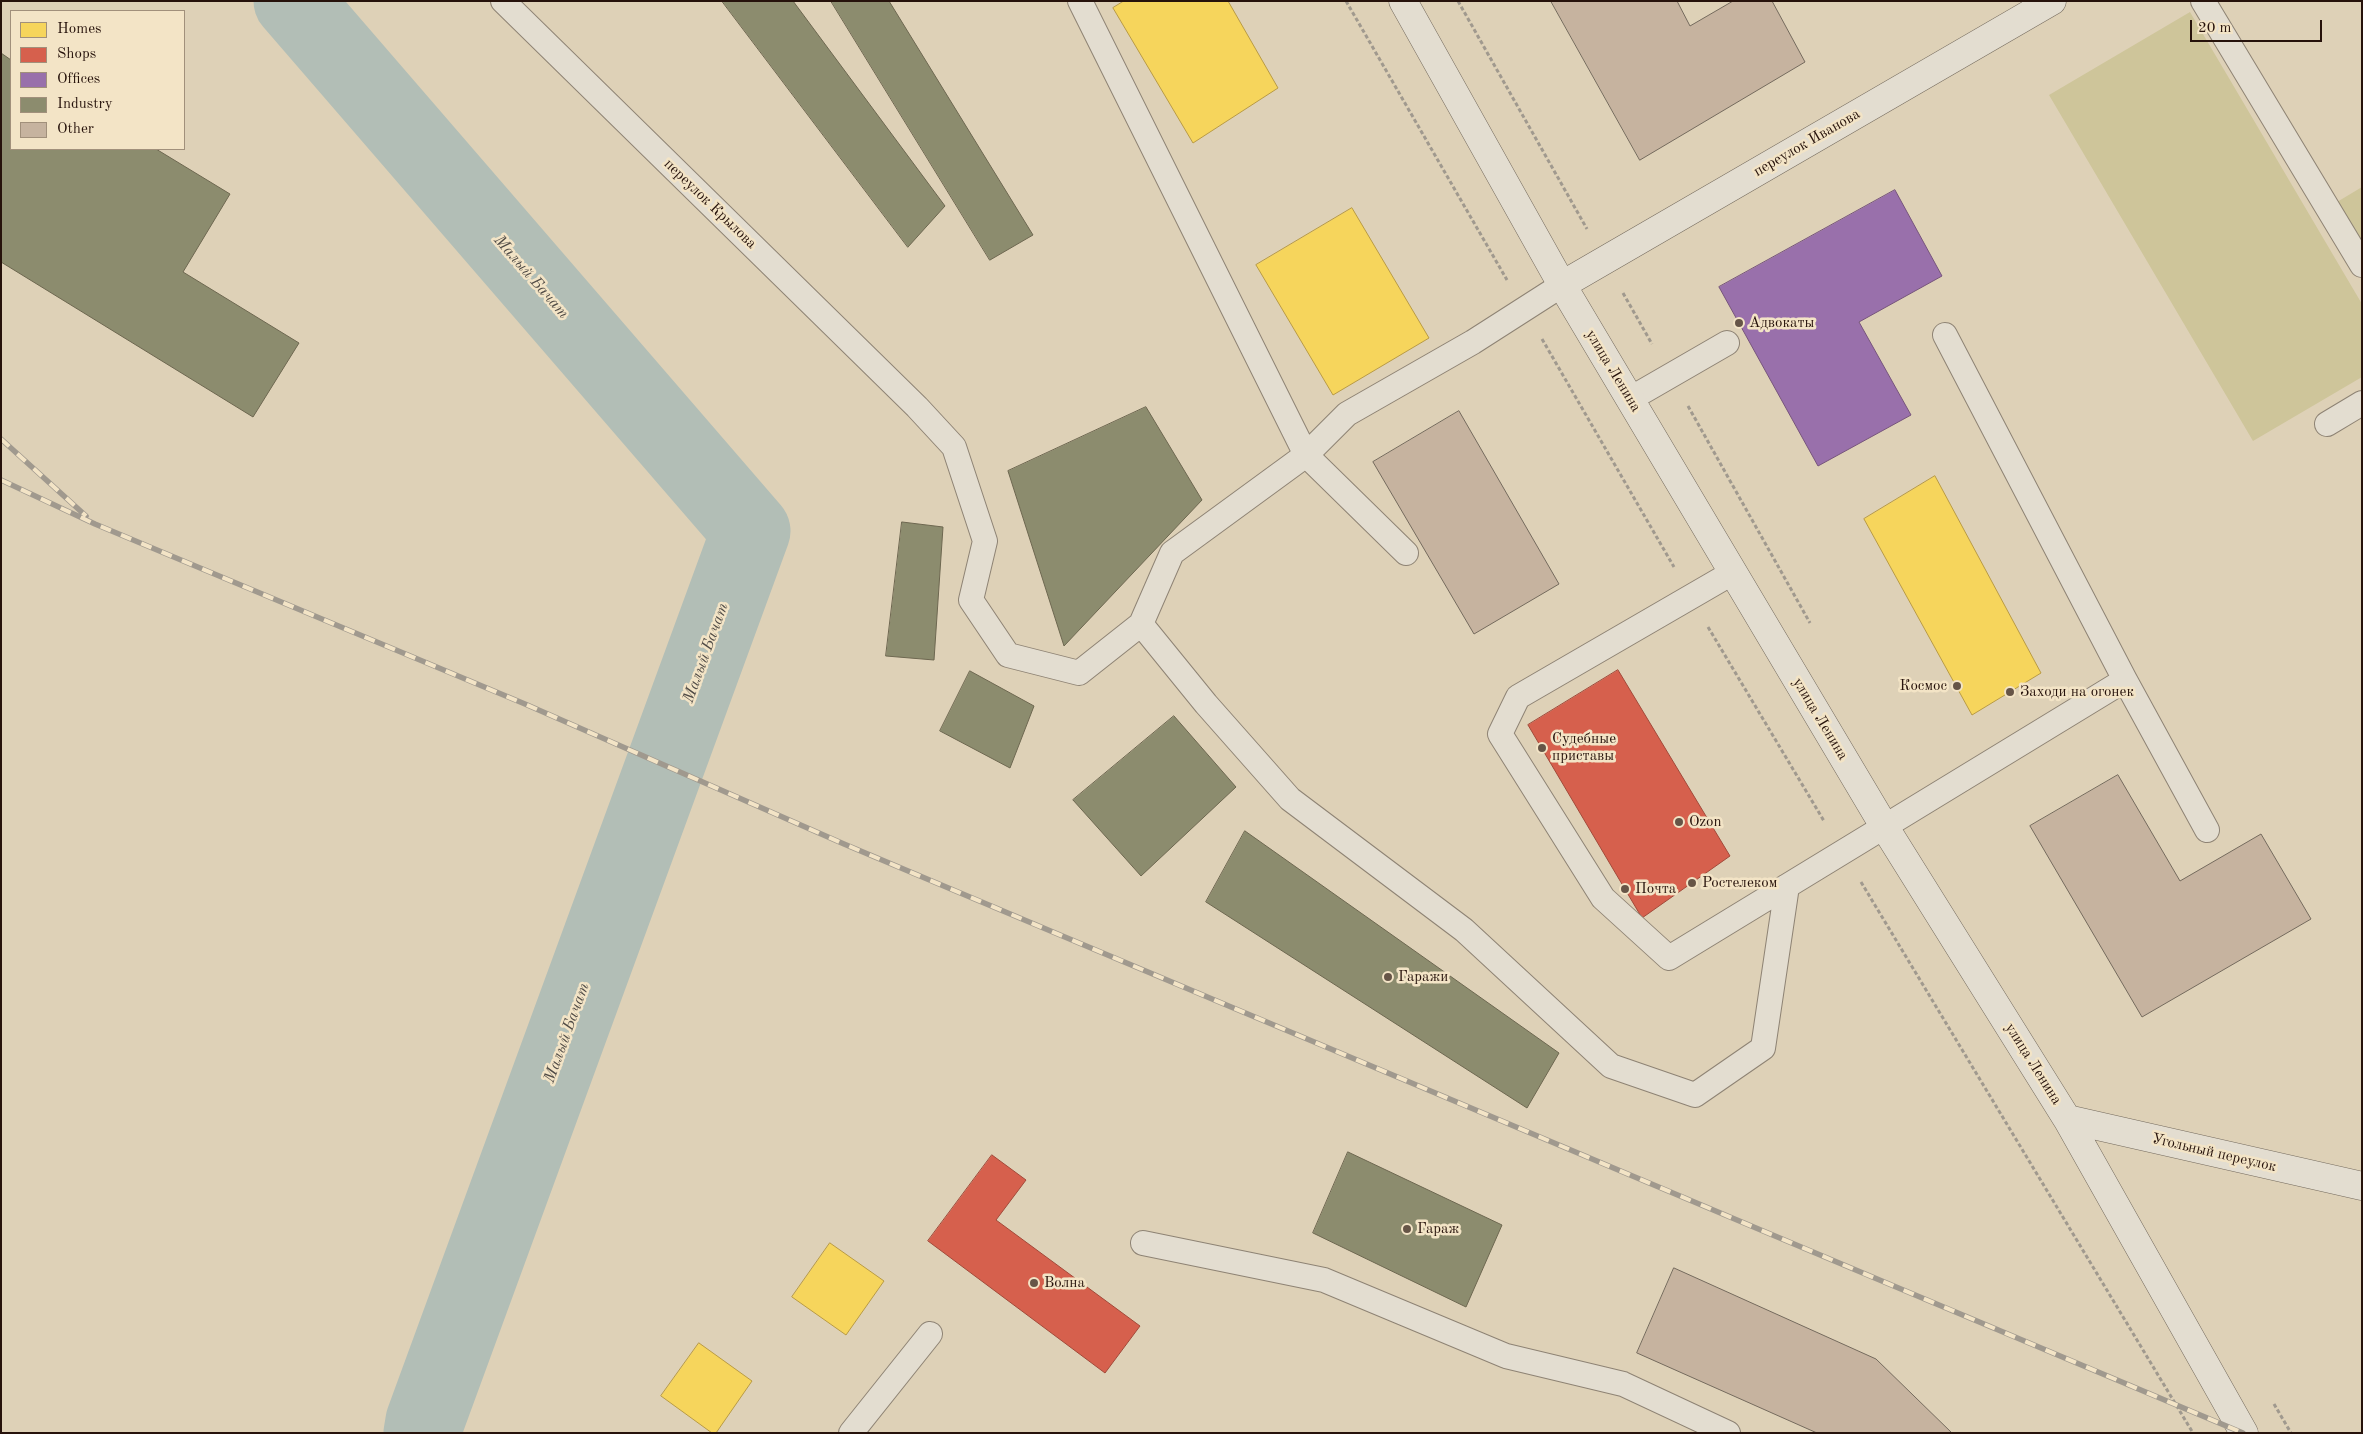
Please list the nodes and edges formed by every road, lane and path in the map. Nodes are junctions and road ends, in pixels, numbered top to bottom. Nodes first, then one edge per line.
1 (503, 1) edge
2 (1080, 1) edge
3 (1346, 1) edge
4 (1403, 1) edge
5 (1458, 1) edge
6 (2052, 1) edge
7 (2203, 1) edge
8 (1604, 260) junction
9 (2362, 265) edge
10 (1562, 285) junction
11 (1524, 309) junction
12 (1944, 335) dead end
13 (1727, 343) dead end
14 (1670, 376) junction
15 (1630, 399) junction
16 (2362, 403) edge
17 (2327, 424) dead end
18 (1306, 455) junction
19 (1406, 553) dead end
20 (1732, 573) junction
21 (1691, 597) junction
22 (1141, 624) junction
23 (1814, 631) dead end
24 (2125, 680) junction
25 (1884, 826) junction
26 (2207, 830) dead end
27 (1842, 852) junction
28 (1787, 886) junction
29 (2067, 1119) junction
30 (2362, 1186) edge
31 (1143, 1243) dead end
32 (930, 1334) dead end
33 (851, 1433) edge
34 (1728, 1433) edge
35 (2193, 1433) edge
36 (2244, 1433) edge

1 - 22 lane, переулок Крылова
2 - 18 lane
3 - 11 path
4 - 10 street, улица Ленина
5 - 8 path
6 - 8 street, переулок Иванова
7 - 9 lane
8 - 10 street, переулок Иванова
8 - 14 path
10 - 11 lane
10 - 15 street, улица Ленина
11 - 18 lane
11 - 21 path
12 - 24 lane
13 - 14 lane
14 - 15 lane
14 - 23 path
15 - 20 street, улица Ленина
16 - 17 lane
18 - 19 lane
18 - 22 lane
20 - 21 lane
20 - 25 street, улица Ленина
21 - 27 path
21 - 28 lane
22 - 28 lane
24 - 25 lane
24 - 26 lane
25 - 27 lane
25 - 29 street, улица Ленина
27 - 28 lane
27 - 35 path
29 - 30 street, Угольный переулок
29 - 36 street, улица Ленина
31 - 34 lane
32 - 33 lane

